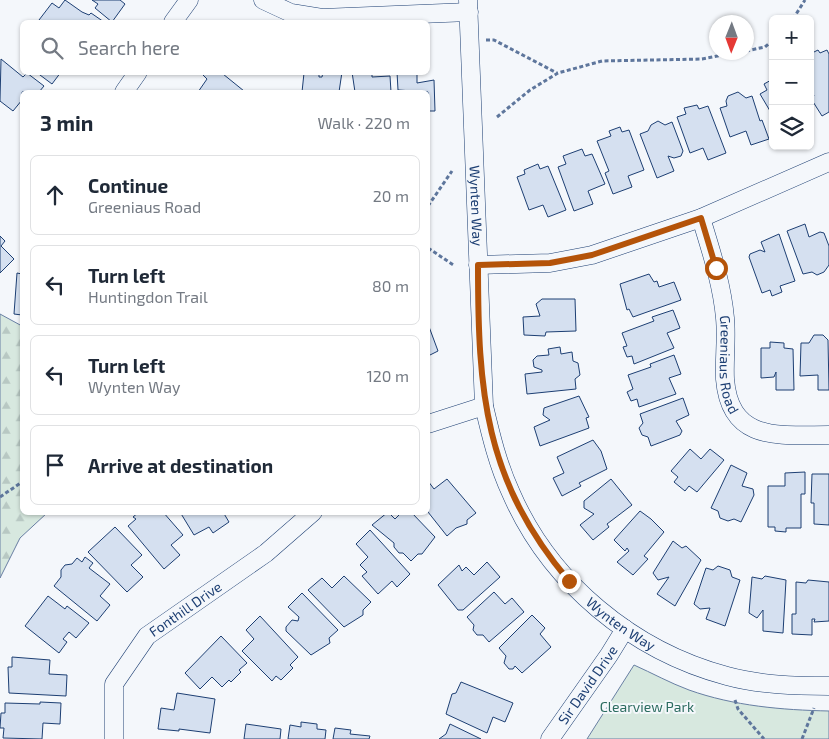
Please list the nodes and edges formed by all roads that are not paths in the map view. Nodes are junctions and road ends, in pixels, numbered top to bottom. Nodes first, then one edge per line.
1 (189, 0) edge
2 (263, 0) edge
3 (468, 6) edge
4 (175, 20) edge
5 (136, 75) edge
6 (125, 90) edge
7 (829, 162) edge
8 (701, 218) junction
9 (478, 265) junction
10 (484, 406) junction
11 (430, 423) edge
12 (829, 435) edge
13 (310, 515) edge
14 (624, 629) junction
15 (829, 686) edge
16 (114, 739) edge
17 (550, 739) edge

1 - 4 street
2 - 3 street
3 - 9 street, Wynten Way
5 - 6 street
7 - 8 street
8 - 9 street
8 - 12 street, Greeniaus Road
9 - 10 street, Wynten Way
10 - 11 street
10 - 14 street, Wynten Way
13 - 16 street, Fonthill Drive
14 - 15 street, Wynten Way
14 - 17 street, Sir David Drive

